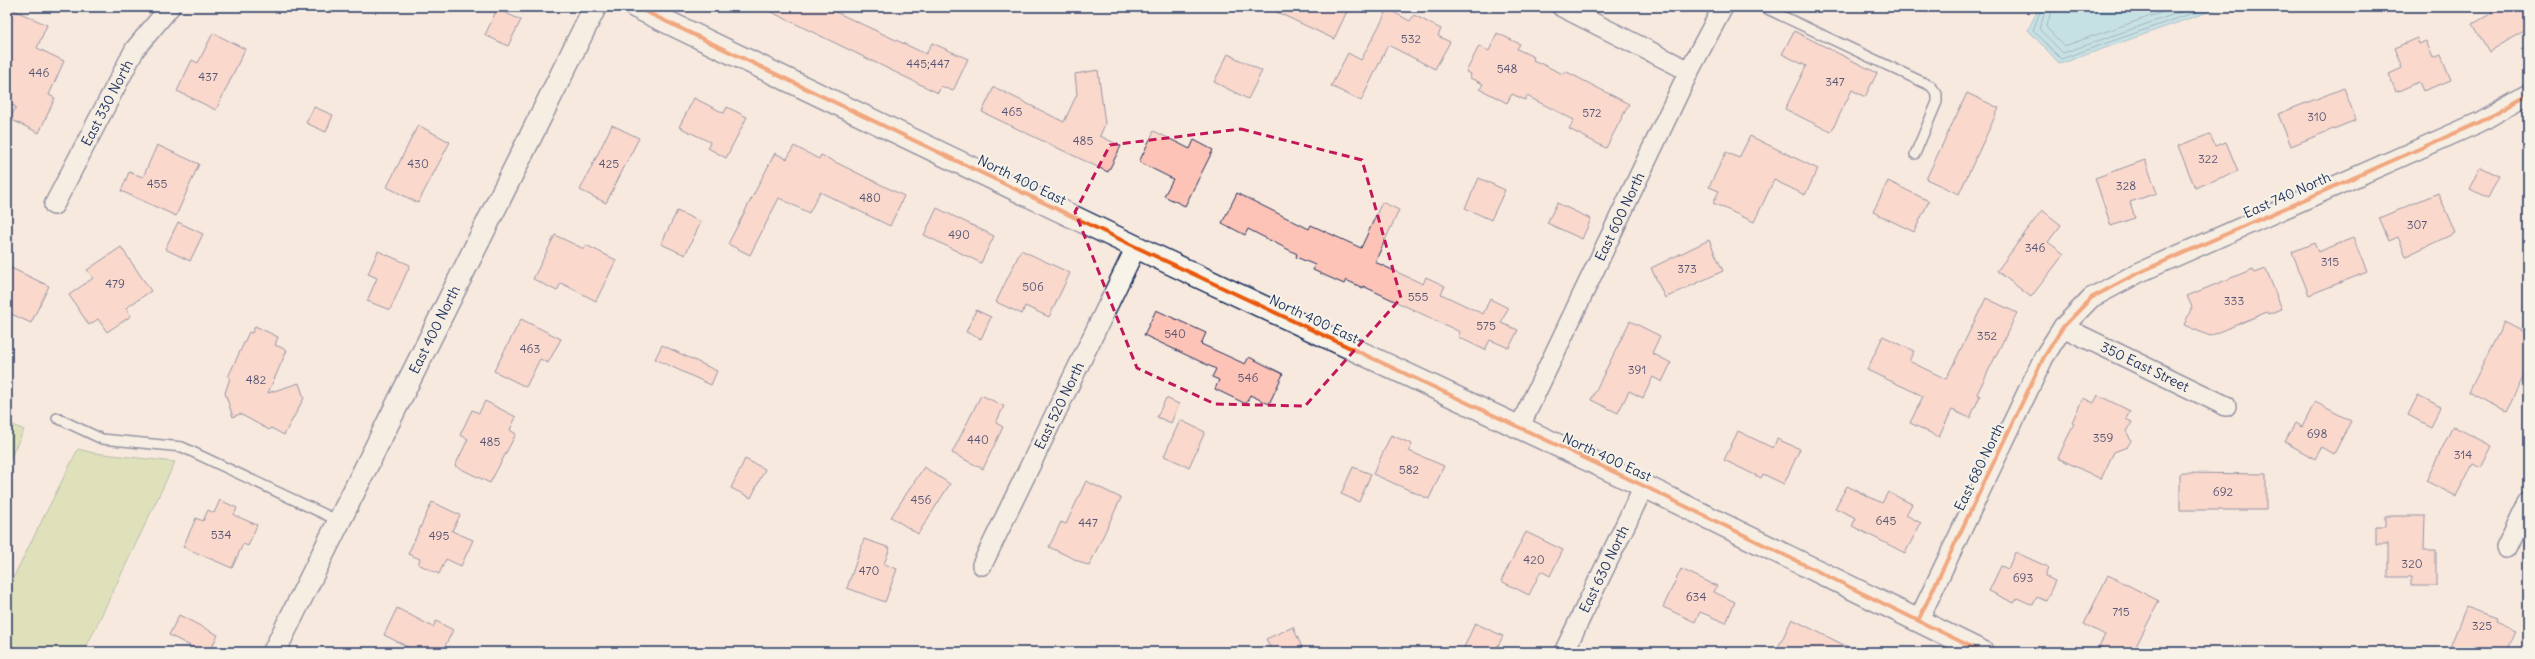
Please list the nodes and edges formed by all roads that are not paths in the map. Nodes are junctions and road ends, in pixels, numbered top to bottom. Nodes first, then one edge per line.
1 (170, 7) edge
2 (595, 7) edge
3 (636, 7) edge
4 (1562, 7) edge
5 (1723, 7) edge
6 (1763, 7) edge
7 (1689, 71) junction
8 (2528, 94) edge
9 (1915, 154) dead end
10 (54, 205) dead end
11 (1136, 247) junction
12 (2064, 327) junction
13 (2226, 406) dead end
14 (57, 418) dead end
15 (1519, 428) junction
16 (1644, 486) junction
17 (2528, 502) edge
18 (339, 521) junction
19 (2506, 548) dead end
20 (982, 565) dead end
21 (1919, 619) junction
22 (274, 652) edge
23 (1564, 652) edge
24 (1982, 652) edge

1 - 10 street, East 330 North
2 - 18 street, East 400 North
3 - 11 street, North 400 East
4 - 7 street
5 - 7 street, East 600 North
6 - 9 lane
7 - 15 street, East 600 North
8 - 12 street, East 740 North
11 - 15 street, North 400 East
11 - 20 street, East 520 North
12 - 13 street, 350 East Street
12 - 21 street, East 680 North
14 - 18 lane
15 - 16 street, North 400 East
16 - 21 street, North 400 East
16 - 23 street, East 630 North
17 - 19 street
18 - 22 street, East 400 North
21 - 24 street, North 400 East

